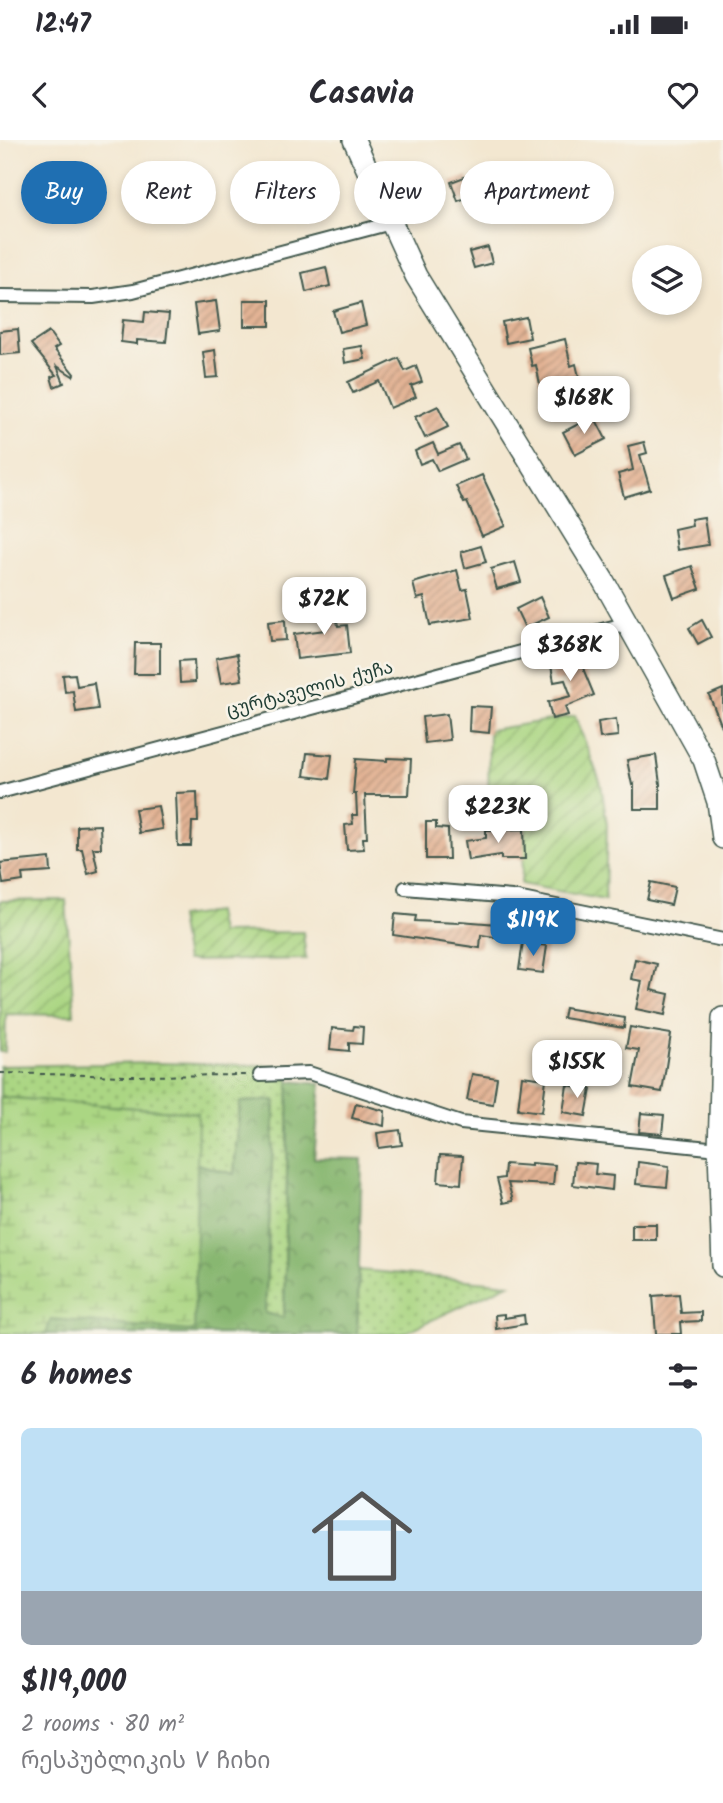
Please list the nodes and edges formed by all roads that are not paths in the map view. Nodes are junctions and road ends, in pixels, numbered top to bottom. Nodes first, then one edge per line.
1 (354, 140) edge
2 (363, 161) edge
3 (387, 224) edge
4 (391, 224) edge
5 (0, 296) edge
6 (628, 623) junction
7 (0, 792) edge
8 (720, 799) edge
9 (723, 838) edge
10 (405, 888) dead end
11 (723, 940) edge
12 (723, 1018) edge
13 (260, 1075) road end
14 (719, 1149) junction
15 (722, 1191) edge
16 (723, 1266) edge

1 - 2 main road
3 - 5 street
4 - 6 main road
6 - 7 street, ცურტაველის ქუჩა
6 - 8 main road
8 - 9 main road
10 - 11 street
12 - 14 main road
13 - 14 street
14 - 15 main road
15 - 16 main road

